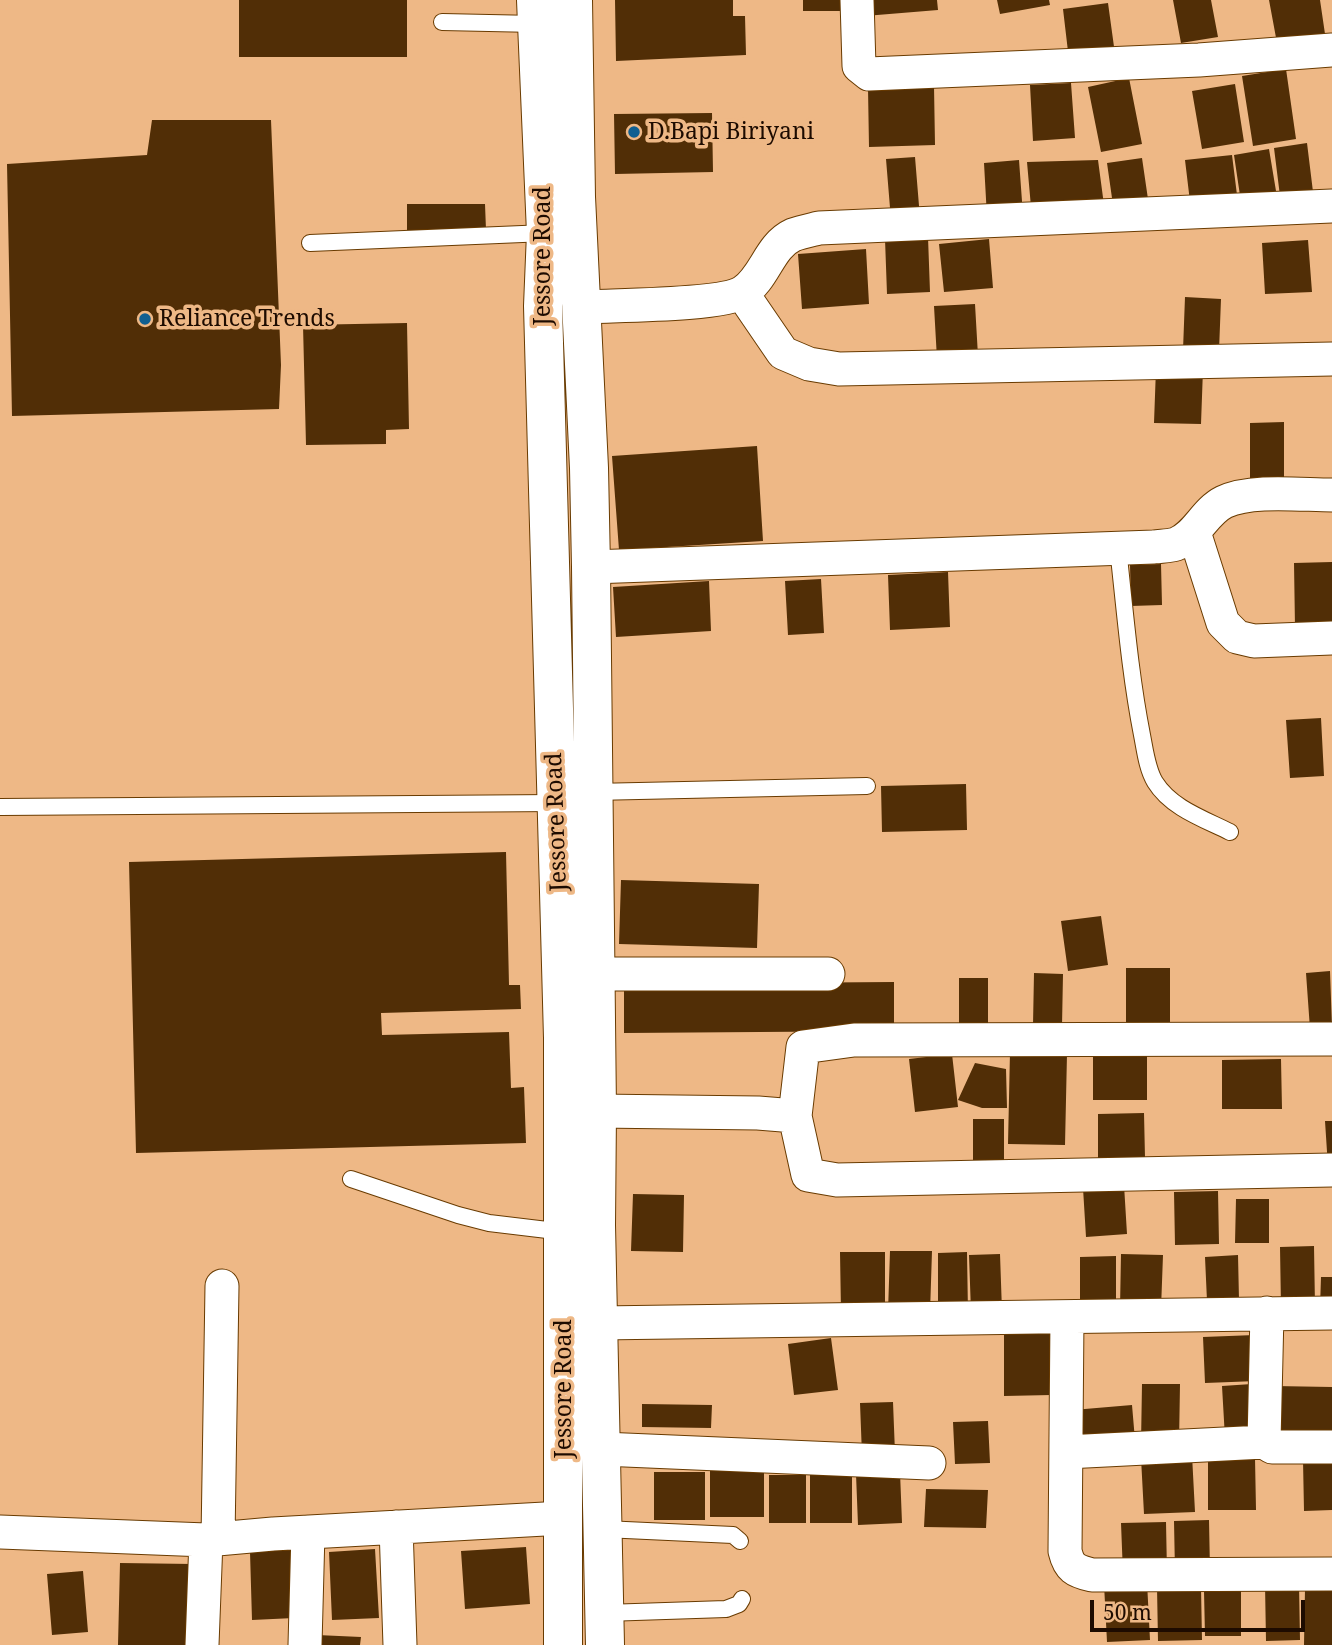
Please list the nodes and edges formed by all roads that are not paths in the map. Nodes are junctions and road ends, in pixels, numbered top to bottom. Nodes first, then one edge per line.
1 (573, 0) edge
2 (858, 0) edge
3 (536, 12) edge
4 (442, 22) dead end
5 (1332, 50) edge
6 (1332, 206) edge
7 (546, 233) junction
8 (310, 243) dead end
9 (742, 293) junction
10 (581, 307) junction
11 (1332, 359) edge
12 (1332, 495) edge
13 (1194, 532) junction
14 (1118, 548) junction
15 (591, 567) junction
16 (1332, 638) edge
17 (867, 786) dead end
18 (593, 792) junction
19 (556, 803) junction
20 (0, 807) edge
21 (1230, 832) dead end
22 (596, 974) junction
23 (828, 974) dead end
24 (1332, 1040) edge
25 (597, 1111) junction
26 (796, 1116) junction
27 (1332, 1170) edge
28 (351, 1179) dead end
29 (564, 1232) junction
30 (222, 1286) dead end
31 (1267, 1313) junction
32 (1332, 1313) edge
33 (1068, 1317) junction
34 (599, 1323) junction
35 (1264, 1441) junction
36 (1332, 1447) edge
37 (602, 1449) junction
38 (1066, 1452) junction
39 (929, 1463) dead end
40 (563, 1518) junction
41 (396, 1527) junction
42 (604, 1529) junction
43 (0, 1532) edge
44 (308, 1532) junction
45 (212, 1540) junction
46 (740, 1541) dead end
47 (1332, 1574) edge
48 (741, 1599) dead end
49 (605, 1629) edge
50 (202, 1645) edge
51 (305, 1645) edge
52 (401, 1645) edge
53 (563, 1645) edge

1 - 10 highway, Jessore Road
2 - 5 street
3 - 4 lane
3 - 7 highway, Jessore Road
6 - 9 street
7 - 8 lane
7 - 19 highway, Jessore Road
9 - 10 street
9 - 11 street
10 - 15 highway, Jessore Road
12 - 13 street
13 - 14 street
13 - 16 street
14 - 15 street
14 - 21 lane
15 - 18 highway, Jessore Road
17 - 18 lane
18 - 22 highway, Jessore Road
19 - 20 lane
19 - 29 highway, Jessore Road
22 - 23 street
22 - 25 highway, Jessore Road
24 - 26 street
25 - 26 street
25 - 34 highway, Jessore Road
26 - 27 street
28 - 29 lane
29 - 40 highway, Jessore Road
30 - 45 street
31 - 32 street
31 - 33 street
31 - 35 street
33 - 34 street
33 - 38 street
34 - 37 highway, Jessore Road
35 - 36 street
35 - 38 street
37 - 39 street
37 - 42 highway, Jessore Road
38 - 47 street
40 - 41 street
40 - 53 highway, Jessore Road
41 - 44 street
41 - 52 street
42 - 46 lane
42 - 49 highway, Jessore Road
43 - 45 street
44 - 45 street
44 - 51 street
45 - 50 street
48 - 49 lane

